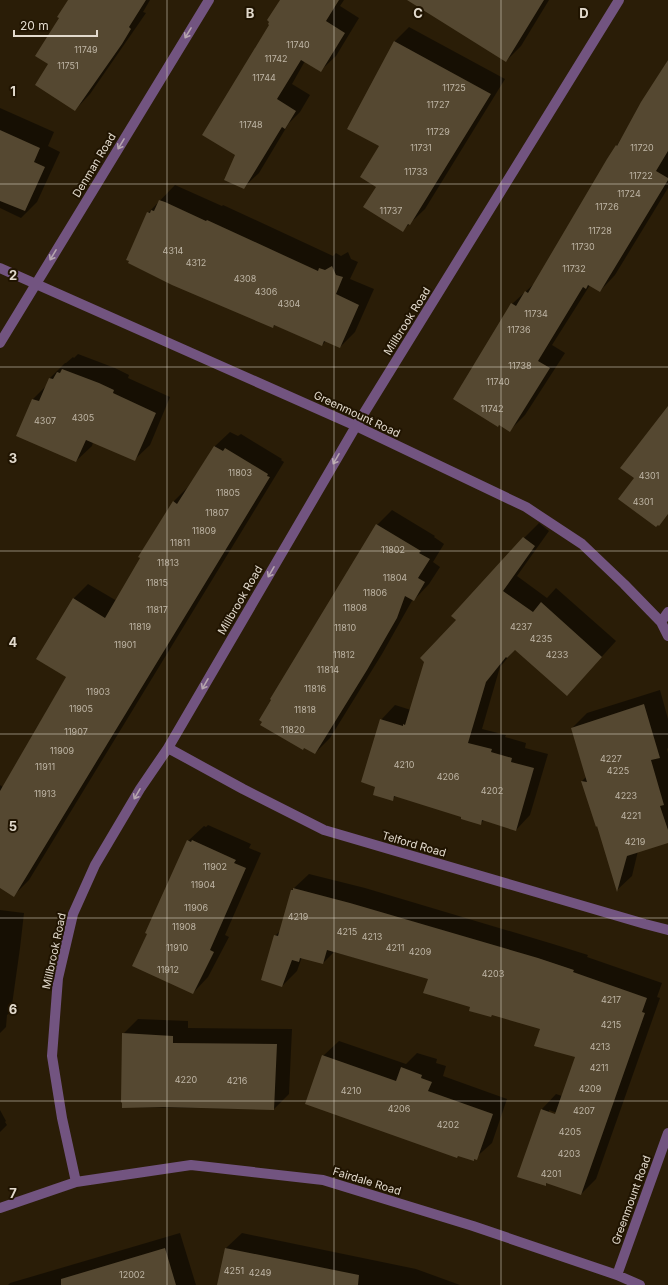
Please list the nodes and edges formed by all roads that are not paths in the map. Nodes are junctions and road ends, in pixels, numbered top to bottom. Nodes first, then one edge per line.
1 (209, 0) edge
2 (619, 0) edge
3 (0, 268) edge
4 (36, 284) junction
5 (0, 343) edge
6 (356, 426) junction
7 (668, 612) edge
8 (661, 622) junction
9 (668, 636) edge
10 (168, 748) junction
11 (668, 930) edge
12 (668, 1133) edge
13 (76, 1182) junction
14 (0, 1208) edge
15 (617, 1275) junction
16 (640, 1285) edge

1 -> 4 street, Denman Road
2 - 6 street, Millbrook Road
3 - 4 street, Greenmount Road
4 - 5 street, Denman Road
4 - 6 street, Greenmount Road
6 - 8 street, Greenmount Road
6 -> 10 street, Millbrook Road
7 - 8 street
8 - 9 street, Greenmount Road
10 - 11 street, Telford Road
10 -> 13 street, Millbrook Road
12 - 15 street, Greenmount Road
13 - 14 street
13 - 15 street, Fairdale Road
15 - 16 street, Fairdale Road

